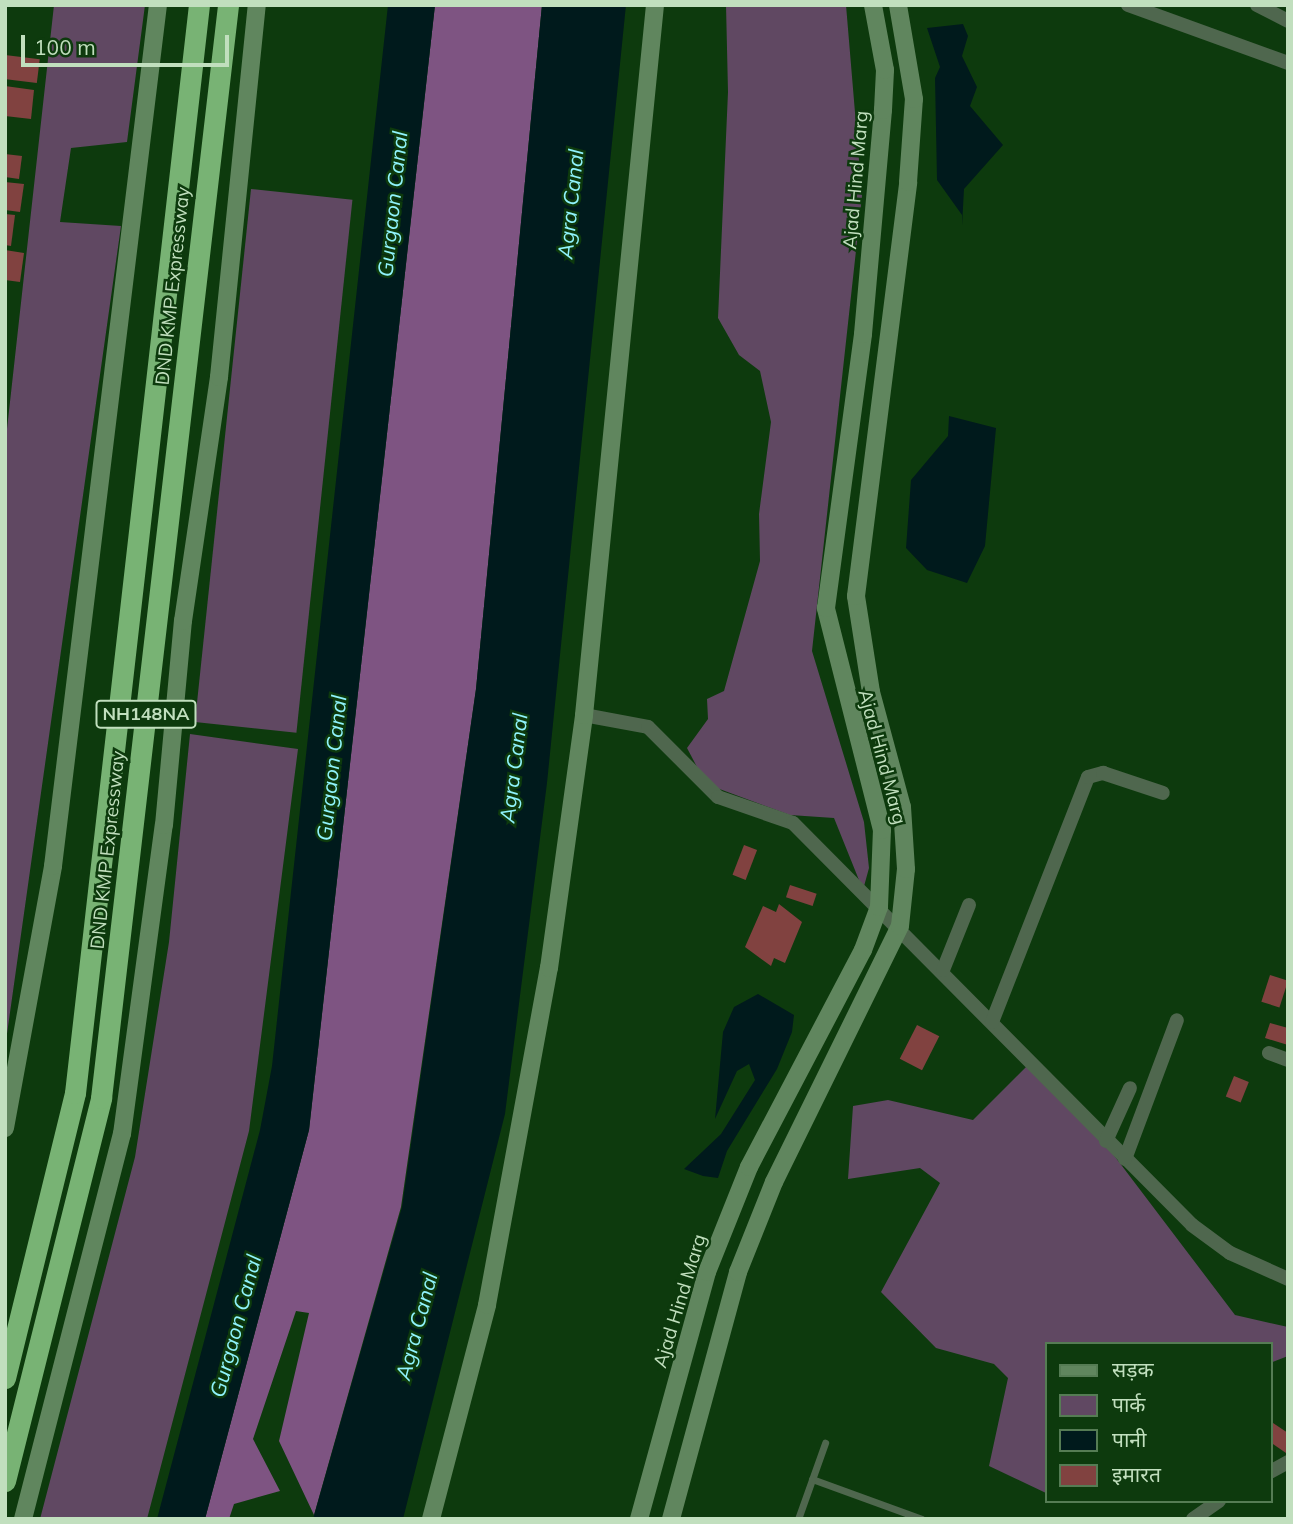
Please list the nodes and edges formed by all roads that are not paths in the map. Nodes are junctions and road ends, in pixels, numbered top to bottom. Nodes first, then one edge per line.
1 (158, 5) edge
2 (200, 5) edge
3 (228, 5) edge
4 (257, 5) edge
5 (655, 5) edge
6 (873, 5) edge
7 (898, 5) edge
8 (1128, 5) edge
9 (1257, 5) edge
10 (1288, 21) edge
11 (1288, 63) edge
12 (584, 715) junction
13 (1163, 793) dead end
14 (968, 905) dead end
15 (879, 906) junction
16 (900, 926) junction
17 (943, 970) junction
18 (1177, 1020) dead end
19 (992, 1022) junction
20 (1269, 1054) dead end
21 (1288, 1060) edge
22 (1130, 1088) dead end
23 (5, 1128) edge
24 (1106, 1141) junction
25 (1125, 1159) junction
26 (1288, 1279) edge
27 (5, 1378) edge
28 (825, 1443) dead end
29 (1288, 1462) edge
30 (1272, 1471) edge
31 (812, 1479) junction
32 (5, 1481) edge
33 (1216, 1503) edge
34 (23, 1519) edge
35 (430, 1519) edge
36 (639, 1519) edge
37 (671, 1519) edge
38 (798, 1519) edge
39 (922, 1519) edge
40 (1193, 1519) edge

1 - 23 street
2 - 27 highway, DND KMP Expressway / NH148NA
3 - 32 highway, DND KMP Expressway / NH148NA
4 - 34 street
5 - 12 street
6 - 15 street, Ajad Hind Marg
7 - 16 street
8 - 11 street
9 - 10 street
12 - 15 street
12 - 35 street
13 - 19 street
14 - 17 street
15 - 16 street
15 - 36 street, Ajad Hind Marg
16 - 17 street
16 - 37 street
17 - 19 street
18 - 25 street
19 - 24 street
20 - 21 street
22 - 24 street
24 - 25 street
25 - 26 street
28 - 31 lane
29 - 30 street
31 - 38 lane
31 - 39 lane
33 - 40 street

